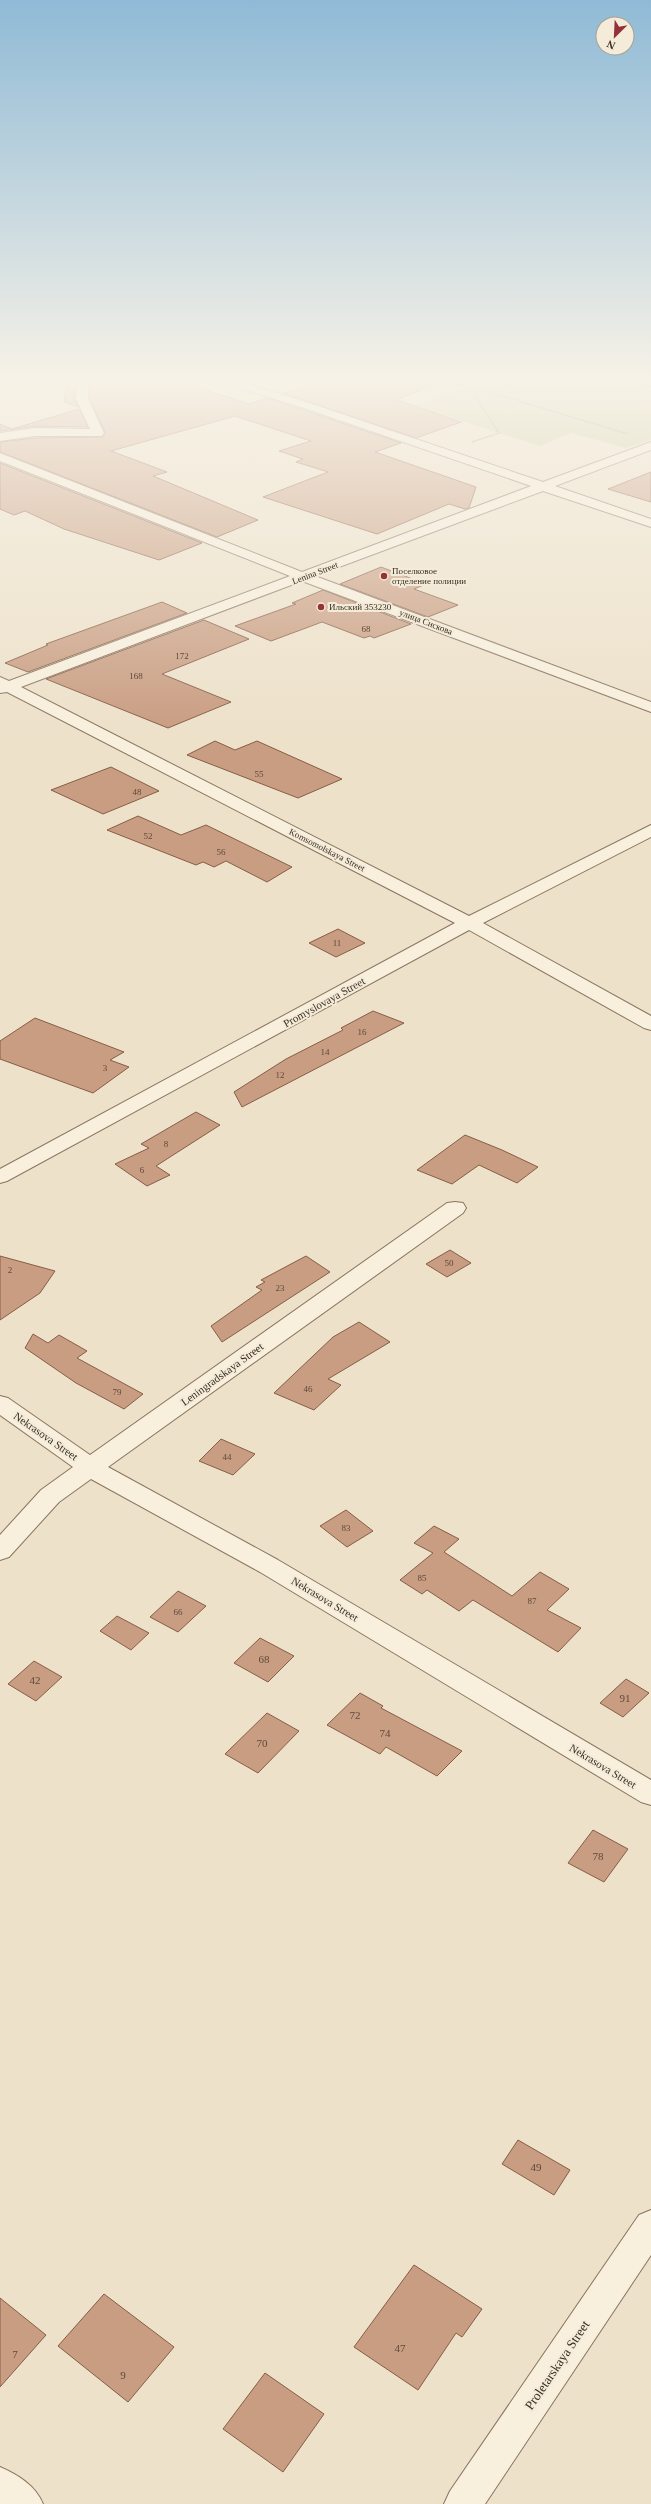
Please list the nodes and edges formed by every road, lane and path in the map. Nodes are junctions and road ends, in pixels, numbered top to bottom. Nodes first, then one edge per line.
1 (103, 498) edge
2 (513, 498) edge
3 (575, 498) edge
4 (651, 523) edge
5 (304, 577) junction
6 (3, 686) edge
7 (651, 707) edge
8 (651, 830) edge
9 (469, 923) junction
10 (651, 1024) edge
11 (0, 1177) edge
12 (454, 1208) dead end
13 (0, 1404) edge
14 (91, 1468) junction
15 (0, 1551) edge
16 (651, 1794) edge
17 (651, 2226) edge
18 (0, 2486) edge
19 (24, 2504) edge
20 (463, 2504) edge

1 - 5 street, улица Сискова
2 - 5 street, Lenina Street
3 - 4 street
5 - 6 street, Lenina Street
5 - 7 street, улица Сискова
6 - 9 street, Komsomolskaya Street
8 - 9 street, Promyslovaya Street
9 - 10 street, Komsomolskaya Street
9 - 11 street, Promyslovaya Street
12 - 14 street, Leningradskaya Street
13 - 14 street, Nekrasova Street
14 - 15 street, Leningradskaya Street
14 - 16 street, Nekrasova Street
17 - 20 street, Proletarskaya Street
18 - 19 street

